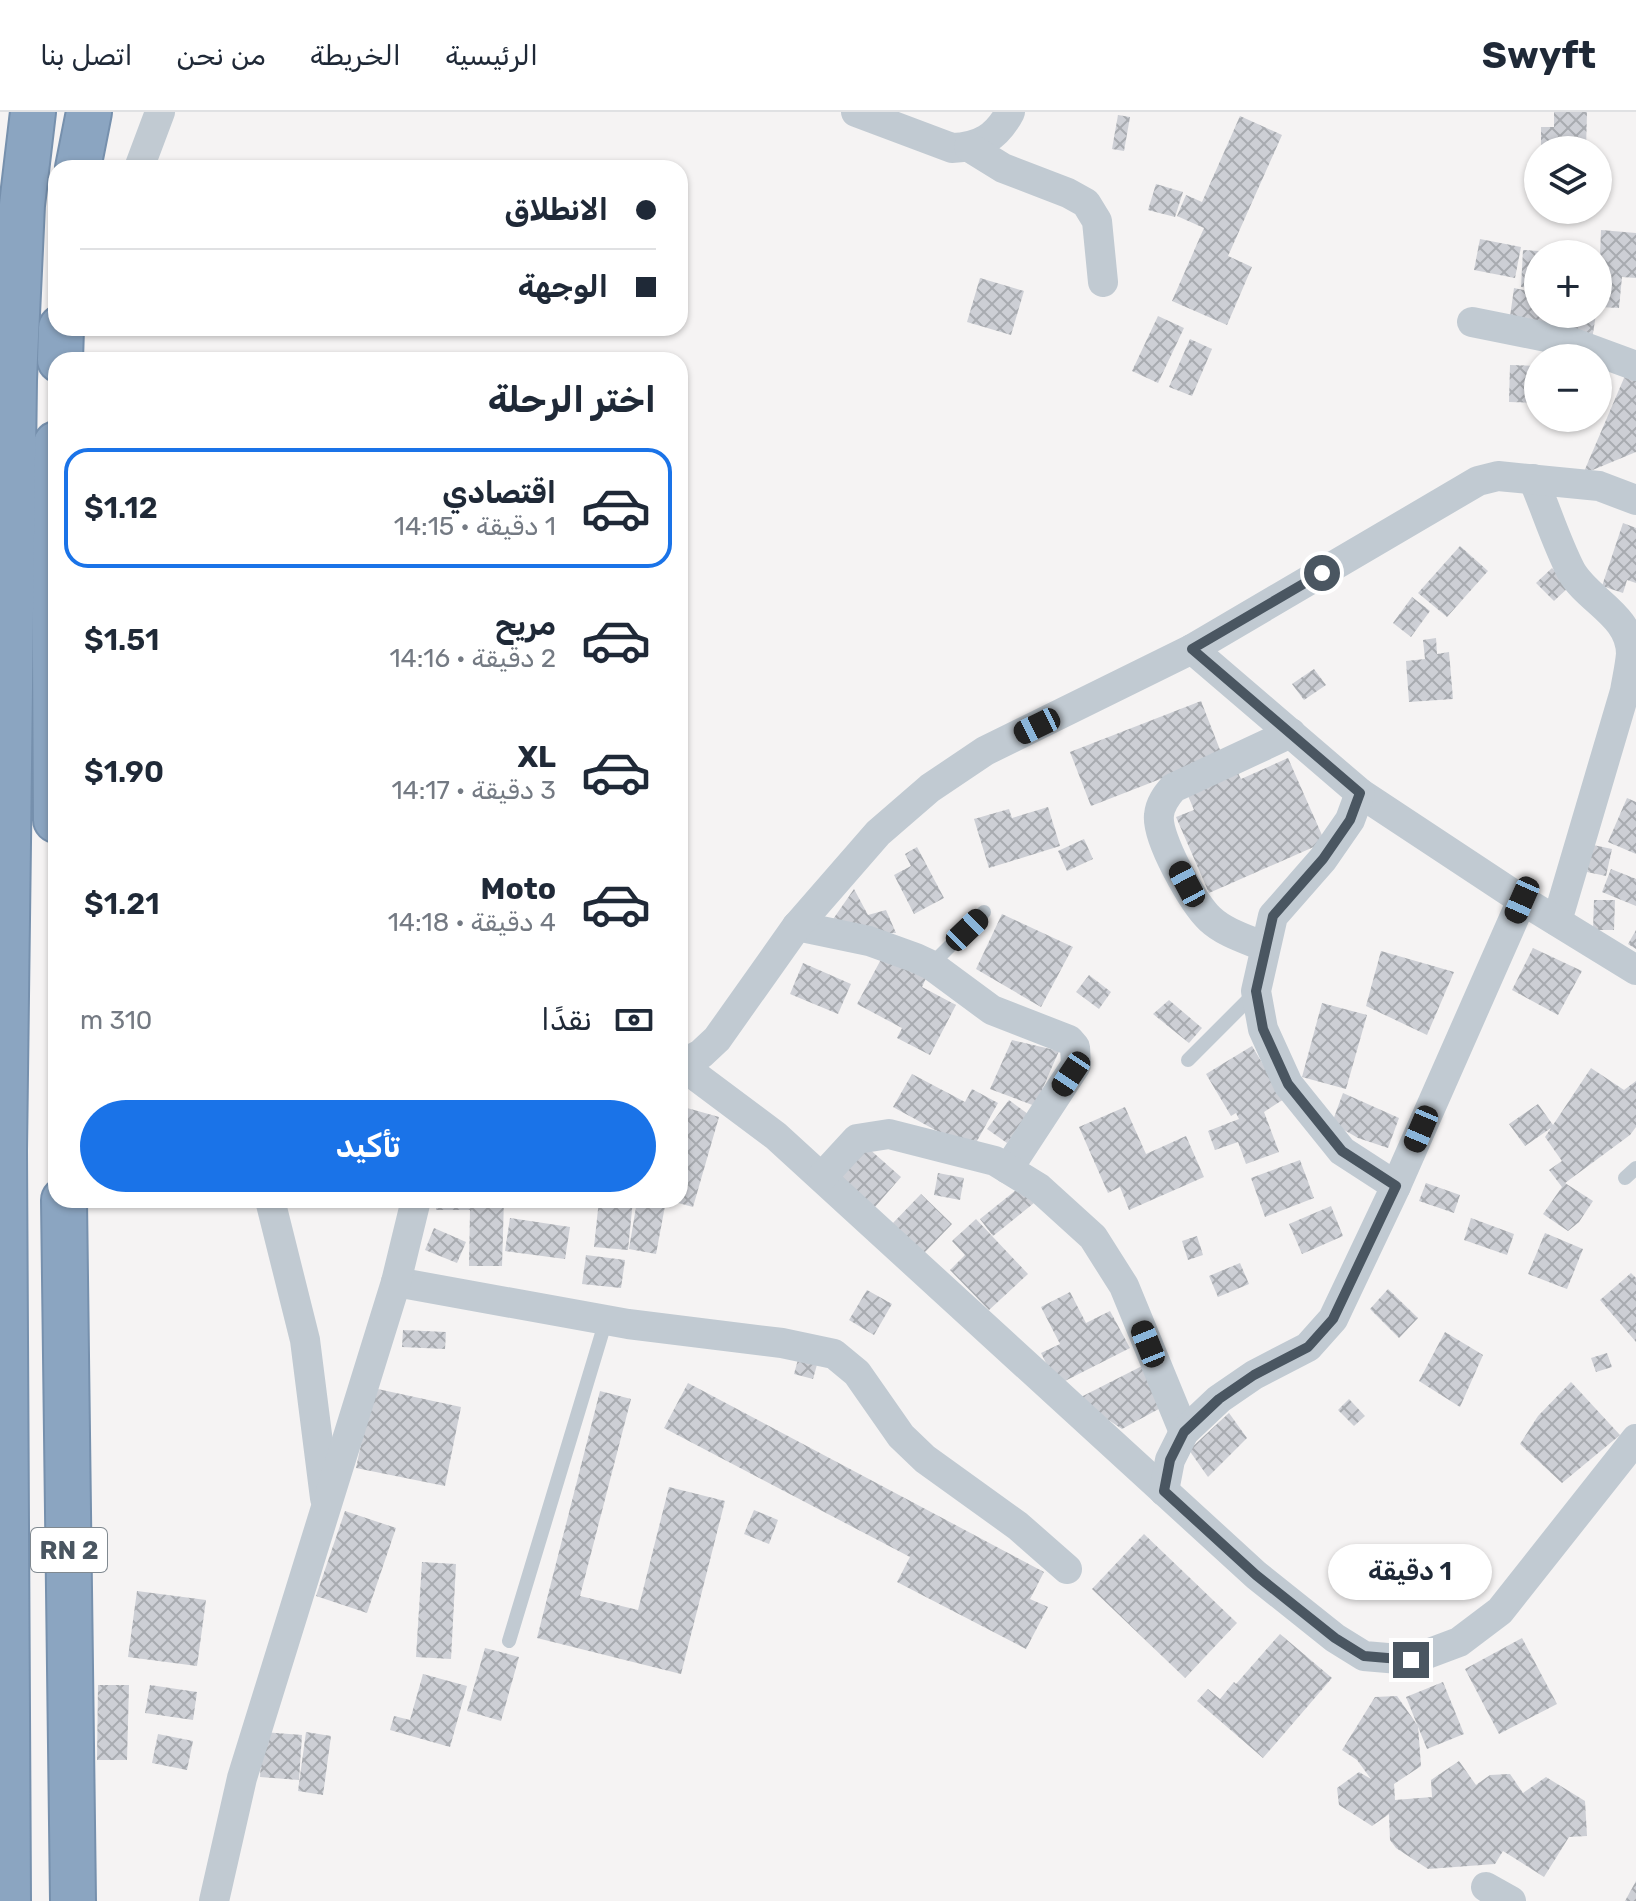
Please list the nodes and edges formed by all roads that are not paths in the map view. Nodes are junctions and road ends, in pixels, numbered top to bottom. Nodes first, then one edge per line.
1 (33, 112) edge
2 (89, 112) edge
3 (160, 112) edge
4 (856, 112) edge
5 (1010, 112) edge
6 (969, 147) junction
7 (80, 160) edge
8 (142, 160) edge
9 (1103, 282) dead end
10 (1472, 322) dead end
11 (1636, 366) edge
12 (1533, 479) junction
13 (1633, 493) edge
14 (1192, 649) junction
15 (1630, 693) edge
16 (1291, 733) junction
17 (1360, 793) junction
18 (1522, 900) junction
19 (984, 912) dead end
20 (1557, 921) junction
21 (797, 926) junction
22 (1265, 947) junction
23 (931, 965) junction
24 (1636, 970) edge
25 (1256, 991) junction
26 (1188, 1060) dead end
27 (688, 1061) edge
28 (688, 1070) edge
29 (1008, 1169) junction
30 (822, 1177) junction
31 (1396, 1186) junction
32 (64, 1208) edge
33 (272, 1208) edge
34 (414, 1208) edge
35 (396, 1282) junction
36 (606, 1320) junction
37 (1184, 1432) junction
38 (1636, 1439) edge
39 (1164, 1491) junction
40 (326, 1508) junction
41 (1067, 1569) dead end
42 (509, 1641) dead end
43 (8, 1901) edge
44 (73, 1901) edge
45 (214, 1901) edge

1 - 43 highway, RN 2
2 - 7 highway
3 - 8 street
4 - 6 street
5 - 6 street
6 - 9 street
10 - 11 street
12 - 13 street
12 - 14 street
12 - 15 street
14 - 16 street
14 - 21 street
15 - 20 street
16 - 17 street
16 - 22 street
17 - 18 street
17 - 22 street
18 - 20 street
18 - 31 street
19 - 23 lane
20 - 24 street
21 - 23 street
21 - 27 street
22 - 25 street
23 - 29 street
25 - 26 lane
25 - 31 street
28 - 30 street
29 - 30 street
29 - 37 street
30 - 39 street
31 - 37 street
32 - 44 highway, RN 2
33 - 40 street
34 - 35 street
35 - 36 street
35 - 40 street
36 - 41 street
36 - 42 lane
37 - 39 street
38 - 39 street
40 - 45 street

